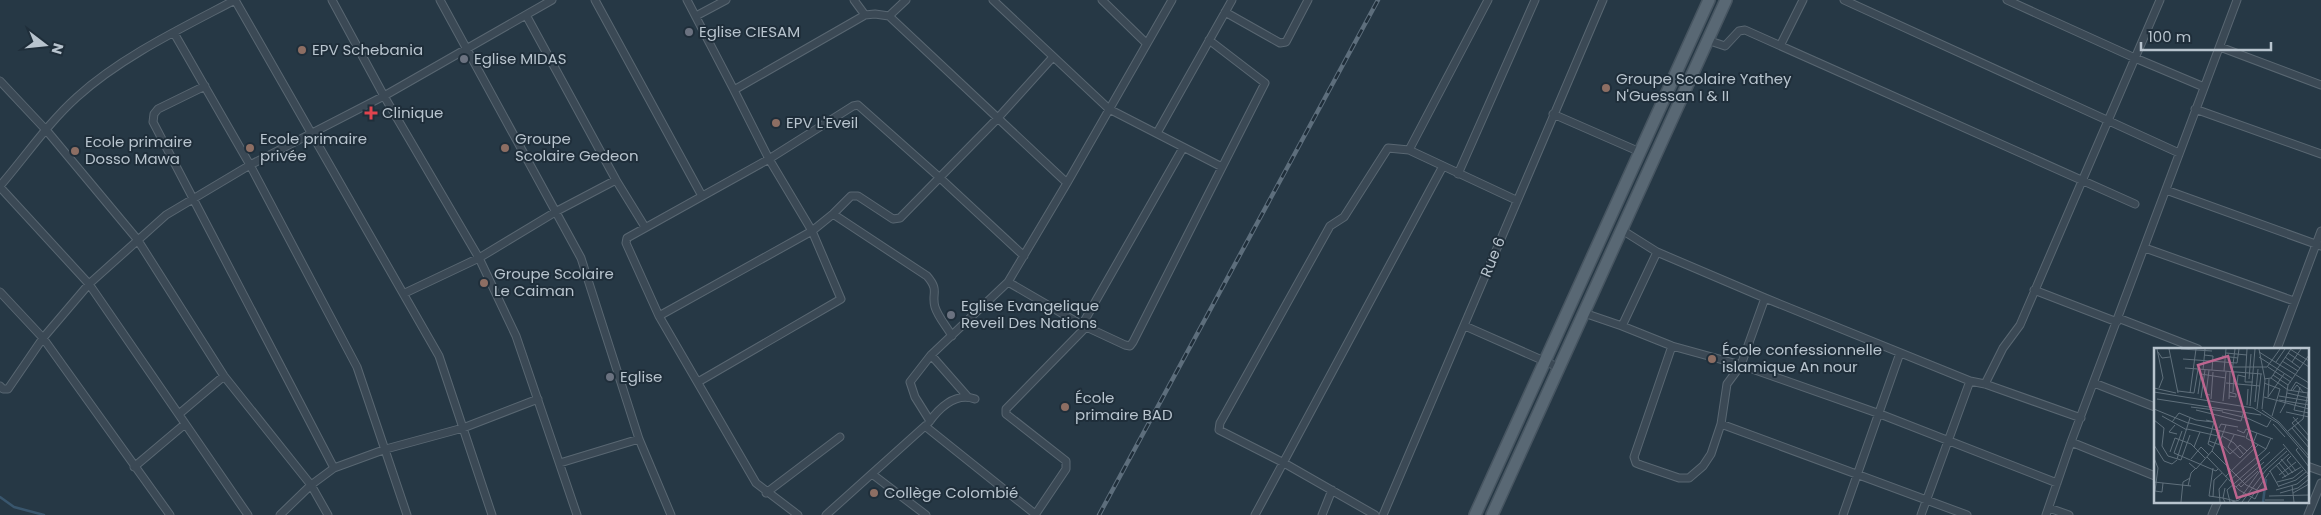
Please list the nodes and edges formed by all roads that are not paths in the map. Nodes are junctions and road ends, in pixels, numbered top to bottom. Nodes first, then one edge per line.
1 (235, 0) edge
2 (332, 0) edge
3 (440, 0) edge
4 (552, 0) edge
5 (595, 0) edge
6 (687, 0) edge
7 (726, 0) edge
8 (854, 0) edge
9 (906, 0) edge
10 (993, 0) edge
11 (1102, 0) edge
12 (1172, 0) edge
13 (1232, 0) edge
14 (1308, 0) edge
15 (1488, 0) edge
16 (1536, 0) edge
17 (1603, 0) edge
18 (1709, 0) edge
19 (1726, 0) edge
20 (1803, 0) edge
21 (1844, 0) edge
22 (2007, 0) edge
23 (2160, 0) edge
24 (2237, 0) edge
25 (1225, 12) junction
26 (526, 14) junction
27 (865, 15) junction
28 (696, 16) junction
29 (889, 16) junction
30 (174, 33) junction
31 (1209, 40) junction
32 (1707, 40) junction
33 (1146, 43) junction
34 (1781, 44) junction
35 (467, 47) junction
36 (2220, 47) junction
37 (1053, 56) junction
38 (2135, 58) junction
39 (0, 81) edge
40 (2321, 85) edge
41 (205, 86) junction
42 (2204, 87) junction
43 (734, 90) junction
44 (384, 96) junction
45 (1108, 109) junction
46 (2195, 109) junction
47 (1553, 114) junction
48 (998, 119) junction
49 (2107, 121) junction
50 (47, 131) junction
51 (310, 133) junction
52 (1156, 133) junction
53 (1183, 148) junction
54 (1409, 150) junction
55 (1640, 152) junction
56 (2179, 153) junction
57 (2321, 154) edge
58 (769, 159) junction
59 (250, 165) junction
60 (1443, 166) junction
61 (1222, 167) junction
62 (1458, 174) junction
63 (939, 177) junction
64 (616, 180) junction
65 (2081, 181) junction
66 (1067, 183) junction
67 (0, 187) edge
68 (2166, 190) junction
69 (702, 196) junction
70 (194, 199) junction
71 (1516, 200) junction
72 (2135, 204) dead end
73 (557, 211) junction
74 (833, 214) junction
75 (645, 228) junction
76 (1622, 230) junction
77 (812, 231) junction
78 (2321, 231) edge
79 (137, 239) junction
80 (2319, 245) edge
81 (2144, 248) junction
82 (1658, 252) junction
83 (1024, 256) junction
84 (479, 258) junction
85 (1008, 282) junction
86 (89, 284) junction
87 (2034, 290) junction
88 (0, 292) edge
89 (405, 294) junction
90 (1765, 298) junction
91 (2294, 301) junction
92 (1584, 313) junction
93 (658, 316) junction
94 (2118, 320) junction
95 (1084, 326) junction
96 (1465, 326) junction
97 (1622, 326) junction
98 (952, 336) junction
99 (43, 338) junction
100 (1672, 346) junction
101 (2195, 348) edge
102 (2277, 348) edge
103 (1900, 353) junction
104 (931, 355) junction
105 (1546, 361) junction
106 (1740, 365) junction
107 (1560, 368) junction
108 (224, 376) junction
109 (1970, 381) junction
110 (698, 382) junction
111 (1985, 384) junction
112 (2094, 384) junction
113 (0, 386) edge
114 (967, 396) junction
115 (975, 398) dead end
116 (538, 400) junction
117 (2154, 407) edge
118 (179, 414) junction
119 (1880, 414) junction
120 (2081, 418) junction
121 (928, 423) junction
122 (185, 424) junction
123 (1721, 424) junction
124 (463, 428) junction
125 (840, 437) dead end
126 (639, 439) junction
127 (1948, 440) junction
128 (2071, 442) junction
129 (386, 449) junction
130 (560, 463) junction
131 (1284, 463) junction
132 (2308, 466) edge
133 (134, 467) junction
134 (334, 468) junction
135 (2321, 471) edge
136 (872, 474) junction
137 (1858, 474) junction
138 (2154, 476) edge
139 (2057, 483) junction
140 (2321, 483) edge
141 (310, 485) junction
142 (1332, 490) junction
143 (766, 493) junction
144 (1926, 500) junction
145 (2217, 502) edge
146 (2048, 511) edge
147 (170, 515) edge
148 (248, 515) edge
149 (280, 515) edge
150 (328, 515) edge
151 (407, 515) edge
152 (492, 515) edge
153 (577, 515) edge
154 (671, 515) edge
155 (798, 515) edge
156 (826, 515) edge
157 (926, 515) edge
158 (1035, 515) edge
159 (1255, 515) edge
160 (1322, 515) edge
161 (1375, 515) edge
162 (1383, 515) edge
163 (1474, 515) edge
164 (1492, 515) edge
165 (1843, 515) edge
166 (1921, 515) edge
167 (1967, 515) edge
168 (2069, 515) edge
169 (2212, 515) edge
170 (2308, 515) edge

1 - 30 street
1 - 51 street
2 - 44 street
3 - 35 street
4 - 26 street
5 - 69 street
6 - 28 street
7 - 28 street
8 - 27 street
9 - 29 street
10 - 37 street
11 - 33 street
12 - 33 street
13 - 25 street
14 - 25 street
15 - 54 street
16 - 62 street
17 - 47 street, Rue 6
18 - 55 main road
19 - 32 main road
20 - 34 street
21 - 49 street
22 - 38 street
23 - 38 street
24 - 36 street
25 - 31 street
26 - 35 street
26 - 64 street
27 - 29 street
27 - 43 street
28 - 43 street
29 - 48 street
30 - 41 street
30 - 50 street
31 - 52 street
31 - 61 street
32 - 34 street
32 - 76 main road
33 - 45 street
34 - 65 street
35 - 44 street
35 - 73 street
36 - 40 street
36 - 42 street
37 - 45 street
37 - 48 street
38 - 42 street
38 - 49 street
39 - 50 street
41 - 59 street
41 - 70 street
42 - 46 street
43 - 58 street
44 - 51 street
44 - 84 street
45 - 52 street
45 - 66 street
46 - 56 street
46 - 57 street
47 - 55 street
47 - 71 street, Rue 6
48 - 63 street
48 - 66 street
49 - 56 street
49 - 65 street
50 - 67 street
50 - 79 street
51 - 59 street
51 - 89 street
52 - 53 street
53 - 61 street
53 - 95 street
54 - 60 street
54 - 131 street
55 - 105 main road
56 - 68 street
58 - 63 street
58 - 69 street
58 - 77 street
59 - 70 street
59 - 129 street
60 - 62 street
60 - 131 street
61 - 95 street
62 - 71 street
63 - 74 street
63 - 83 street
64 - 73 street
64 - 75 street
65 - 72 street
65 - 87 street
66 - 83 street
67 - 86 street
68 - 80 street
68 - 81 street
69 - 75 street
70 - 79 street
70 - 134 street
71 - 96 street, Rue 6
73 - 84 street
73 - 126 street
74 - 77 street
74 - 98 street
75 - 93 street
76 - 82 street
76 - 92 main road
77 - 93 street
77 - 110 street
78 - 80 street
79 - 86 street
79 - 108 street
80 - 91 street
81 - 91 street
81 - 94 street
82 - 90 street
82 - 97 street
83 - 85 street
84 - 89 street
84 - 116 street
85 - 95 street
85 - 98 street
86 - 99 street
86 - 118 street
87 - 94 street
87 - 111 street
88 - 99 street
89 - 124 street
90 - 103 street
90 - 106 street
91 - 102 street
92 - 97 street
92 - 107 main road
93 - 110 street
94 - 101 street
94 - 112 street
95 - 158 street
96 - 105 street
96 - 162 street, Rue 6
97 - 100 street
98 - 104 street
99 - 113 street
99 - 133 street
100 - 106 street
100 - 123 street
103 - 109 street
103 - 119 street
104 - 114 street
104 - 121 street
105 - 107 street
105 - 163 main road
106 - 119 street
106 - 123 street
107 - 164 main road
108 - 118 street
108 - 141 street
109 - 111 street
109 - 127 street
110 - 143 street
111 - 120 street
112 - 117 street
112 - 120 street
114 - 115 street
114 - 121 street
116 - 124 street
116 - 130 street
118 - 122 street
119 - 127 street
119 - 137 street
120 - 128 street
121 - 136 street
121 - 158 street
122 - 133 street
122 - 148 street
123 - 137 street
124 - 129 street
124 - 152 street
125 - 143 street
126 - 130 street
126 - 154 street
127 - 139 street
127 - 144 street
128 - 138 street
128 - 139 street
129 - 134 street
129 - 151 street
130 - 153 street
131 - 142 street
131 - 159 street
132 - 135 street
133 - 147 street
134 - 141 street
136 - 156 street
136 - 157 street
137 - 144 street
137 - 165 street
139 - 146 street
140 - 170 street
141 - 149 street
141 - 150 street
142 - 160 street
142 - 161 street
143 - 155 street
144 - 166 street
144 - 167 street
145 - 169 street
146 - 168 street

